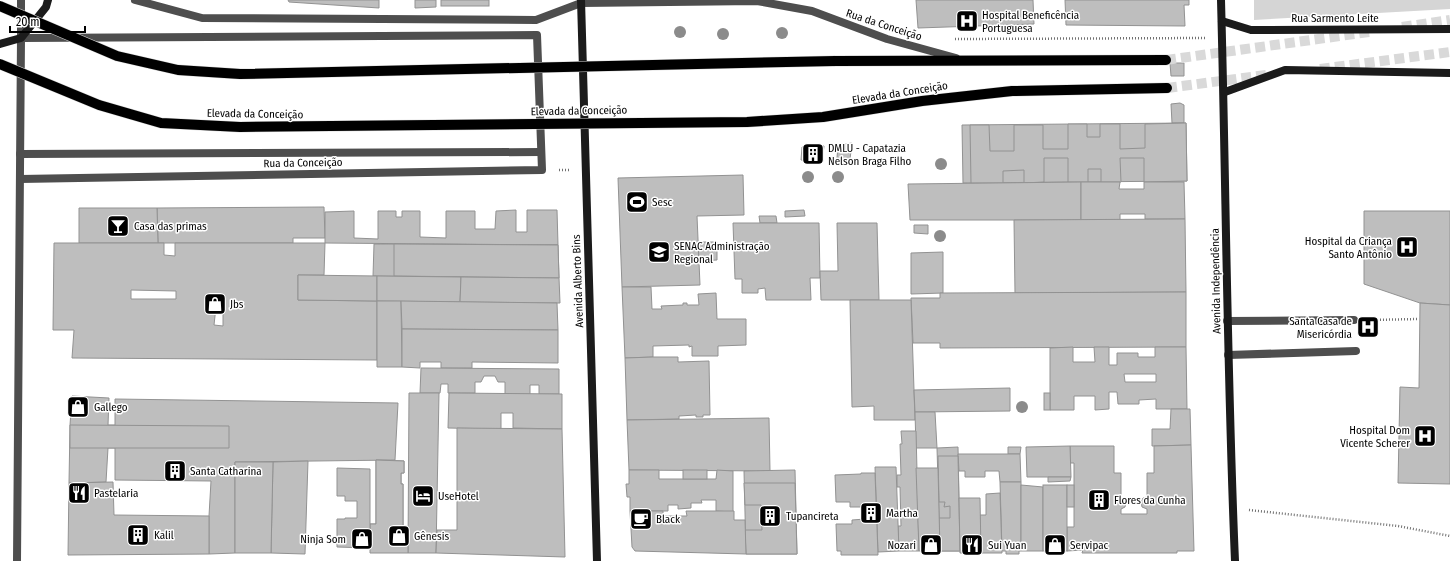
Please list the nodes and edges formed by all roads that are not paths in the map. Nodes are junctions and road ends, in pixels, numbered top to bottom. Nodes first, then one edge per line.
1 (21, 0) edge
2 (48, 0) edge
3 (135, 0) edge
4 (1222, 0) edge
5 (581, 1) edge
6 (0, 6) edge
7 (1222, 21) junction
8 (1450, 29) edge
9 (21, 38) junction
10 (0, 44) edge
11 (961, 60) junction
12 (1166, 60) tunnel mouth
13 (0, 64) edge
14 (1450, 73) edge
15 (1167, 88) tunnel mouth
16 (1224, 92) junction
17 (541, 152) junction
18 (20, 154) junction
19 (20, 179) junction
20 (1227, 320) junction
21 (1354, 320) road end
22 (1356, 351) dead end
23 (1228, 355) junction
24 (18, 561) edge
25 (597, 561) edge
26 (1235, 561) edge

1 - 9 street
2 - 9 main road
3 - 5 street, Rua da Conceição
4 - 7 main road, Avenida Independência
5 - 11 street, Rua da Conceição
5 - 25 main road, Avenida Alberto Bins
6 - 11 main road, bridge
7 - 8 main road, Rua Sarmento Leite
7 - 16 main road, Avenida Independência
9 - 10 main road
9 - 17 street
9 - 18 street
11 - 12 main road
13 - 15 main road, Elevada da Conceição, bridge
14 - 16 main road
16 - 20 main road, Avenida Independência
17 - 18 street
17 - 19 street, Rua da Conceição
18 - 19 street
19 - 24 street
20 - 21 street
20 - 23 main road, Avenida Independência
22 - 23 street
23 - 26 main road, Avenida Independência

